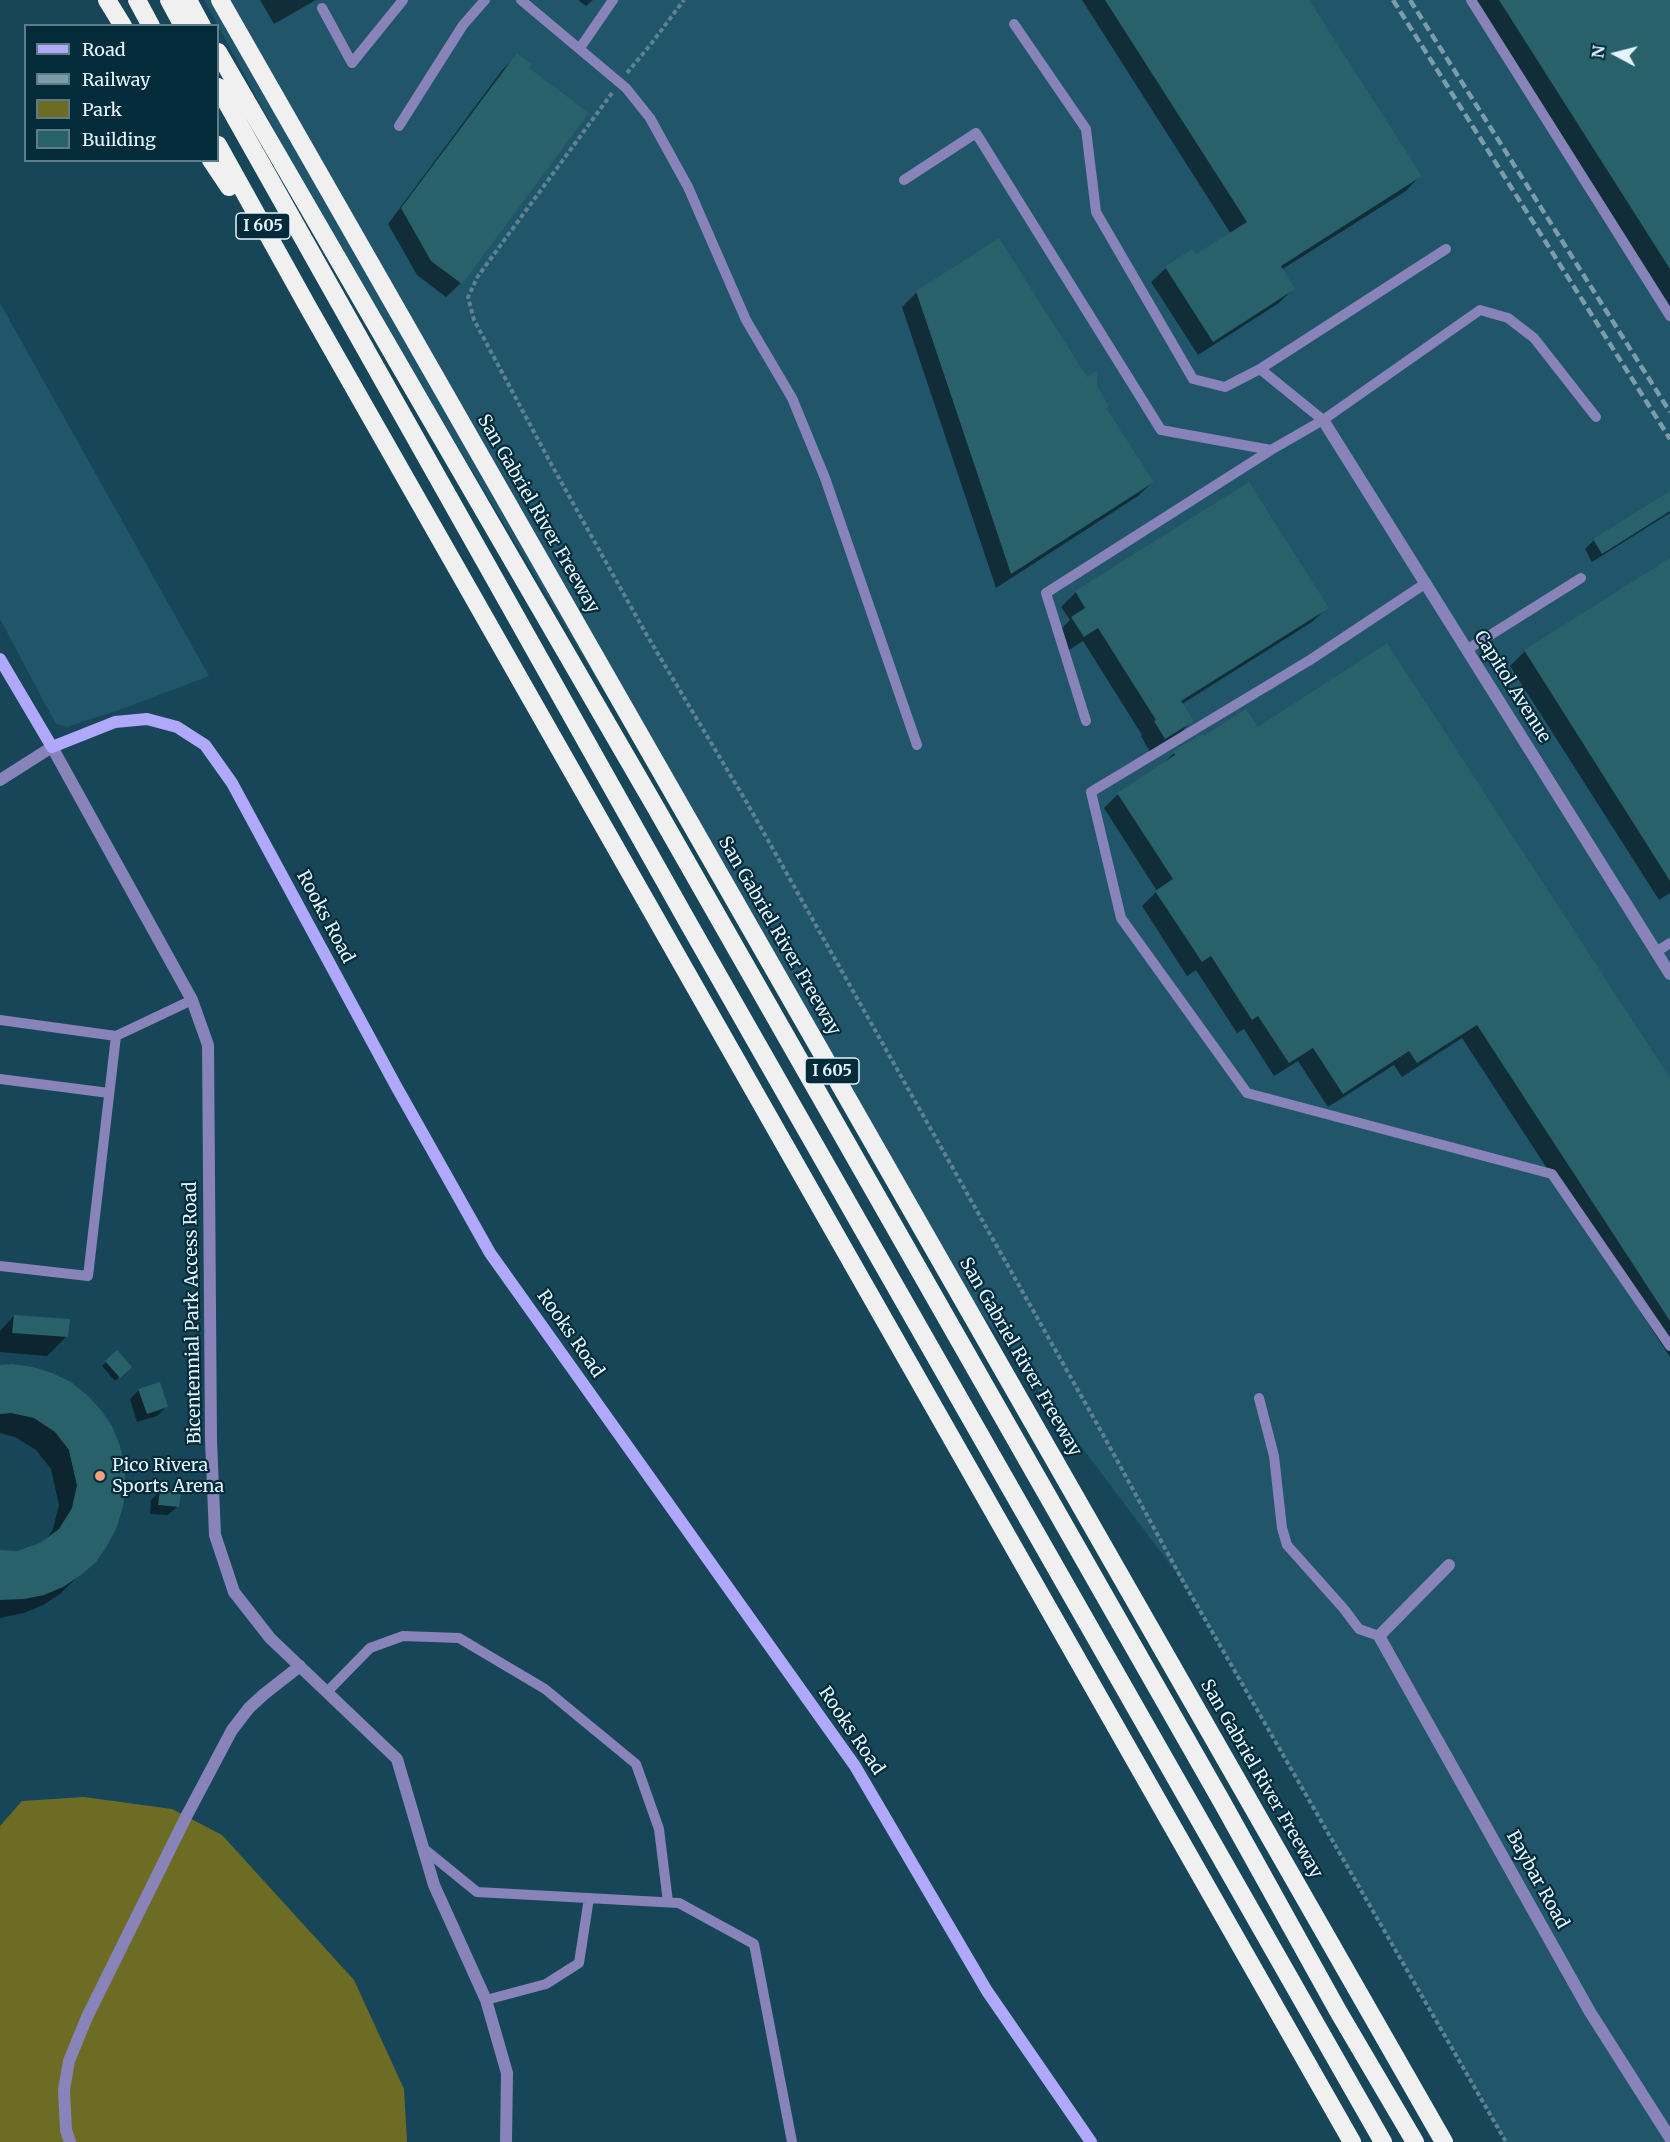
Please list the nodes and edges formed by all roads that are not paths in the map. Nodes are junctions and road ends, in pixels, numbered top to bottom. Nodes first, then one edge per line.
1 (107, 0) edge
2 (137, 0) edge
3 (169, 0) edge
4 (188, 0) edge
5 (220, 0) edge
6 (403, 0) edge
7 (485, 0) edge
8 (522, 0) edge
9 (613, 0) edge
10 (1472, 0) edge
11 (322, 8) dead end
12 (122, 24) edge
13 (150, 24) edge
14 (182, 24) edge
15 (201, 24) edge
16 (1014, 24) dead end
17 (580, 48) junction
18 (219, 54) edge
19 (219, 89) edge
20 (399, 126) dead end
21 (219, 147) edge
22 (212, 162) edge
23 (904, 180) dead end
24 (1446, 249) dead end
25 (308, 307) junction
26 (1670, 316) edge
27 (1260, 369) junction
28 (1596, 417) dead end
29 (1323, 420) junction
30 (1271, 450) junction
31 (1581, 578) dead end
32 (1426, 583) junction
33 (1468, 649) junction
34 (0, 659) edge
35 (1086, 721) dead end
36 (916, 745) dead end
37 (52, 747) junction
38 (0, 780) edge
39 (1670, 944) edge
40 (1656, 952) junction
41 (1670, 974) edge
42 (192, 1000) junction
43 (0, 1020) edge
44 (116, 1036) junction
45 (0, 1080) edge
46 (110, 1093) junction
47 (0, 1266) edge
48 (1670, 1346) edge
49 (1259, 1398) dead end
50 (1449, 1565) dead end
51 (1380, 1636) junction
52 (300, 1666) junction
53 (328, 1691) junction
54 (423, 1848) junction
55 (589, 1898) junction
56 (668, 1902) junction
57 (486, 2000) junction
58 (1670, 2138) edge
59 (70, 2142) edge
60 (506, 2142) edge
61 (792, 2142) edge
62 (1091, 2142) edge
63 (1352, 2142) edge
64 (1383, 2142) edge
65 (1415, 2142) edge
66 (1444, 2142) edge

1 - 12 highway
2 - 13 highway
3 - 14 highway
4 - 15 highway
5 - 66 highway, San Gabriel River Freeway / I 605
6 - 11 lane
7 - 20 lane
8 - 17 lane
9 - 17 lane
10 - 26 lane
16 - 27 lane
17 - 36 lane
18 - 65 highway
19 - 64 highway
21 - 25 highway, I 605
22 - 25 highway
23 - 30 lane
24 - 27 lane
25 - 63 highway, I 605
27 - 29 lane
28 - 29 lane
29 - 30 lane
29 - 32 street, Capitol Avenue
30 - 35 lane
31 - 33 lane
32 - 33 street, Capitol Avenue
32 - 48 lane
33 - 40 street, Capitol Avenue
34 - 37 street
37 - 38 street
37 - 42 street, Bicentennial Park Access Road
37 - 62 street, Rooks Road
39 - 40 lane
40 - 41 street, Capitol Avenue
42 - 44 lane
42 - 52 street, Bicentennial Park Access Road
43 - 44 lane
44 - 46 lane
45 - 46 lane
46 - 47 lane
49 - 51 lane
50 - 51 street
51 - 58 street, Baybar Road
52 - 53 street, Bicentennial Park Access Road
52 - 59 street
53 - 54 street, Bicentennial Park Access Road
53 - 56 lane
54 - 55 lane
54 - 57 street, Bicentennial Park Access Road
55 - 56 lane
55 - 57 lane
56 - 61 lane
57 - 60 street, Bicentennial Park Access Road

